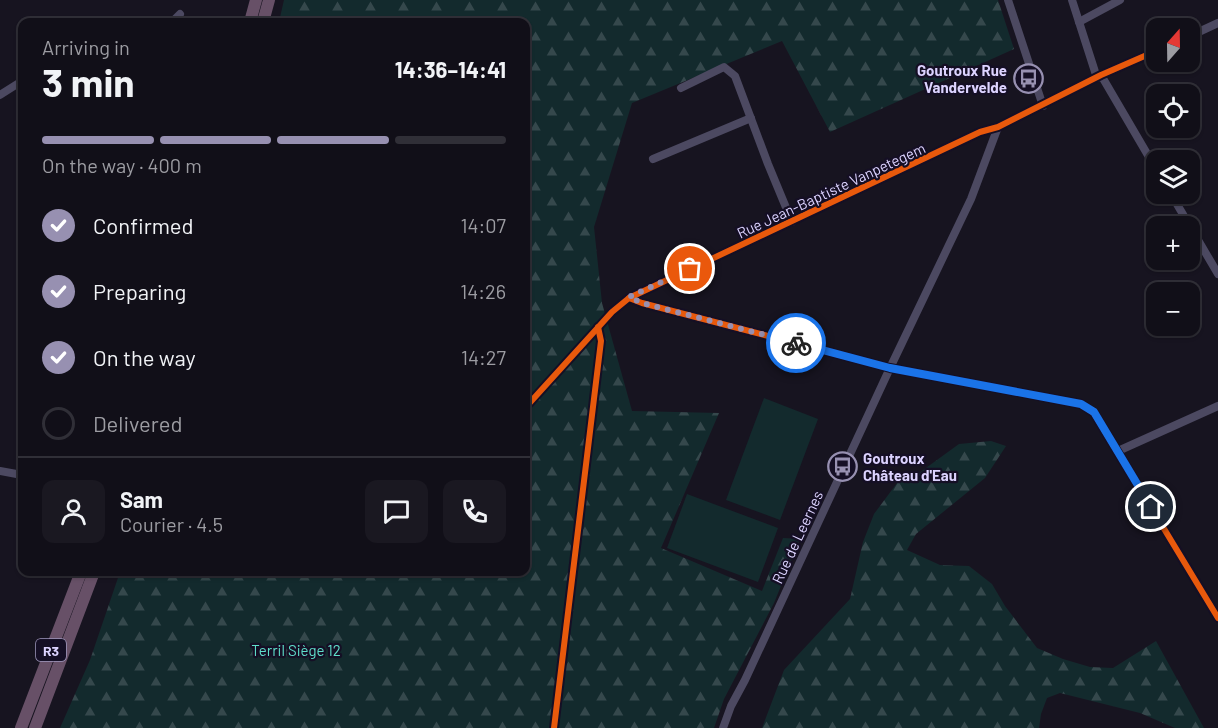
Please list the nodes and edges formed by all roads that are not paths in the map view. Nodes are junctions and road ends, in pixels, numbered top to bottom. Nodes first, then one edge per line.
1 (256, 0) edge
2 (269, 0) edge
3 (1008, 0) edge
4 (1072, 0) edge
5 (1120, 0) edge
6 (180, 14) dead end
7 (176, 18) edge
8 (251, 18) edge
9 (264, 18) edge
10 (1079, 22) junction
11 (1218, 23) edge
12 (1200, 31) edge
13 (1146, 55) edge
14 (1099, 76) junction
15 (18, 84) edge
16 (681, 88) dead end
17 (0, 95) edge
18 (1043, 106) junction
19 (751, 118) junction
20 (998, 127) junction
21 (1146, 153) edge
22 (653, 159) dead end
23 (1177, 204) edge
24 (792, 222) junction
25 (1218, 274) edge
26 (629, 297) junction
27 (890, 368) junction
28 (530, 402) edge
29 (1218, 406) edge
30 (1118, 451) junction
31 (0, 471) edge
32 (18, 474) edge
33 (79, 576) edge
34 (92, 576) edge
35 (1218, 618) edge
36 (21, 728) edge
37 (35, 728) edge
38 (723, 728) edge

1 - 8 highway
2 - 9 highway
3 - 18 street
4 - 10 street
5 - 10 street
6 - 7 street
10 - 14 street
11 - 12 street
13 - 14 street, Rue Jean-Baptiste Vanpetegem
14 - 18 street, Rue Jean-Baptiste Vanpetegem
14 - 21 street
15 - 17 street
16 - 19 street
18 - 20 street, Rue Jean-Baptiste Vanpetegem
19 - 22 street
19 - 24 street
20 - 24 street, Rue Jean-Baptiste Vanpetegem
20 - 27 street, Rue de Leernes
23 - 25 street
24 - 26 street, Rue Jean-Baptiste Vanpetegem
26 - 27 street
26 - 28 street, Rue Jean-Baptiste Vanpetegem
27 - 30 street
27 - 38 street, Rue de Leernes
29 - 30 street
30 - 35 street
31 - 32 street
33 - 36 highway, R3
34 - 37 highway, R3

